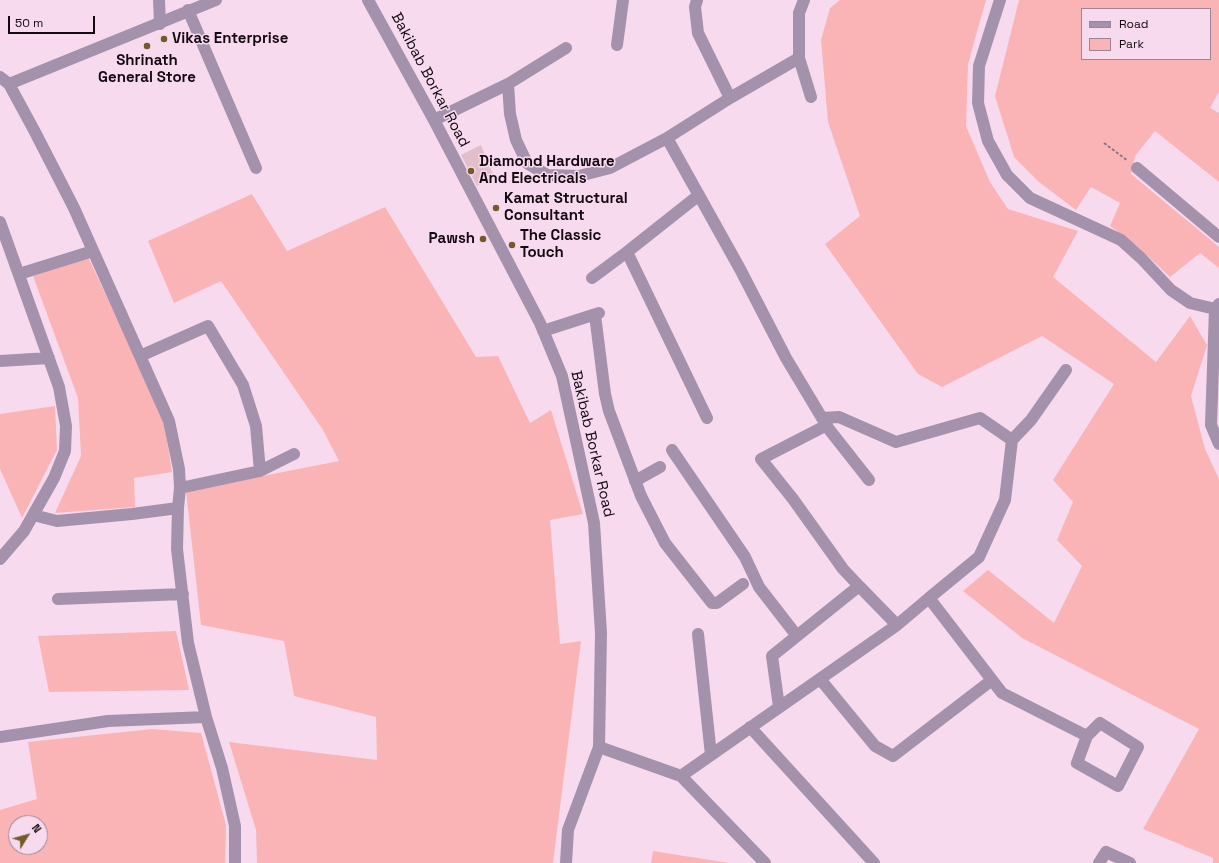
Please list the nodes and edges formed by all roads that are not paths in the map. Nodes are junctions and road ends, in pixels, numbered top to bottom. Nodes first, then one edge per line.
1 (159, 0) edge
2 (216, 0) edge
3 (368, 0) edge
4 (622, 0) edge
5 (697, 0) edge
6 (804, 0) edge
7 (1000, 0) edge
8 (188, 10) junction
9 (160, 24) junction
10 (617, 45) dead end
11 (566, 48) dead end
12 (799, 58) junction
13 (4, 81) edge
14 (508, 84) junction
15 (811, 97) dead end
16 (730, 98) junction
17 (434, 120) junction
18 (667, 138) junction
19 (256, 168) dead end
20 (1137, 168) road end
21 (699, 195) junction
22 (0, 222) edge
23 (1219, 237) edge
24 (93, 251) junction
25 (627, 252) junction
26 (19, 274) junction
27 (592, 278) dead end
28 (1218, 308) edge
29 (543, 331) junction
30 (140, 356) junction
31 (49, 358) junction
32 (0, 361) edge
33 (1066, 370) dead end
34 (707, 418) dead end
35 (825, 422) junction
36 (1012, 440) junction
37 (1219, 444) edge
38 (672, 450) dead end
39 (294, 454) dead end
40 (660, 467) dead end
41 (260, 471) junction
42 (869, 480) dead end
43 (635, 481) junction
44 (180, 488) junction
45 (178, 508) junction
46 (33, 515) junction
47 (0, 559) edge
48 (743, 584) dead end
49 (859, 586) junction
50 (183, 594) junction
51 (929, 598) junction
52 (58, 599) dead end
53 (897, 625) junction
54 (698, 634) dead end
55 (797, 636) junction
56 (820, 679) junction
57 (992, 680) junction
58 (779, 707) junction
59 (206, 717) junction
60 (750, 728) junction
61 (1087, 736) junction
62 (0, 737) edge
63 (599, 747) junction
64 (711, 756) junction
65 (681, 776) junction
66 (235, 863) edge
67 (566, 863) edge
68 (765, 863) edge
69 (874, 863) edge
70 (1099, 863) edge
71 (1130, 863) edge

1 - 9 street
2 - 8 street
3 - 17 street, Bakibab Borkar Road
4 - 10 street
5 - 16 street
6 - 12 street
7 - 28 street
8 - 9 street
8 - 19 street
9 - 13 street
11 - 14 street
12 - 15 street
12 - 16 street
13 - 24 street
14 - 17 street
14 - 18 street
16 - 18 street
17 - 29 street, Bakibab Borkar Road
18 - 21 street
20 - 23 street
21 - 25 street
21 - 35 street
22 - 26 street
24 - 26 street
24 - 30 street
25 - 27 street
25 - 34 street
26 - 31 street
28 - 37 street
29 - 43 street
29 - 63 street, Bakibab Borkar Road
30 - 41 street
30 - 44 street
31 - 32 street
31 - 46 street
33 - 36 street
35 - 36 street
35 - 42 street
35 - 49 street
36 - 51 street
38 - 55 street
39 - 41 street
40 - 43 street
41 - 44 street
43 - 48 street
44 - 45 street
45 - 46 street
45 - 50 street
46 - 47 street
49 - 53 street
49 - 55 street
50 - 52 street
50 - 59 street
51 - 53 street
51 - 57 street
53 - 56 street
54 - 64 street
55 - 58 street
56 - 57 street
56 - 58 street
57 - 61 street
58 - 60 street
59 - 62 street
59 - 66 street
60 - 64 street
60 - 69 street
61 - 61 street
63 - 65 street
63 - 67 street, Bakibab Borkar Road
64 - 65 street
65 - 68 street
70 - 71 street

